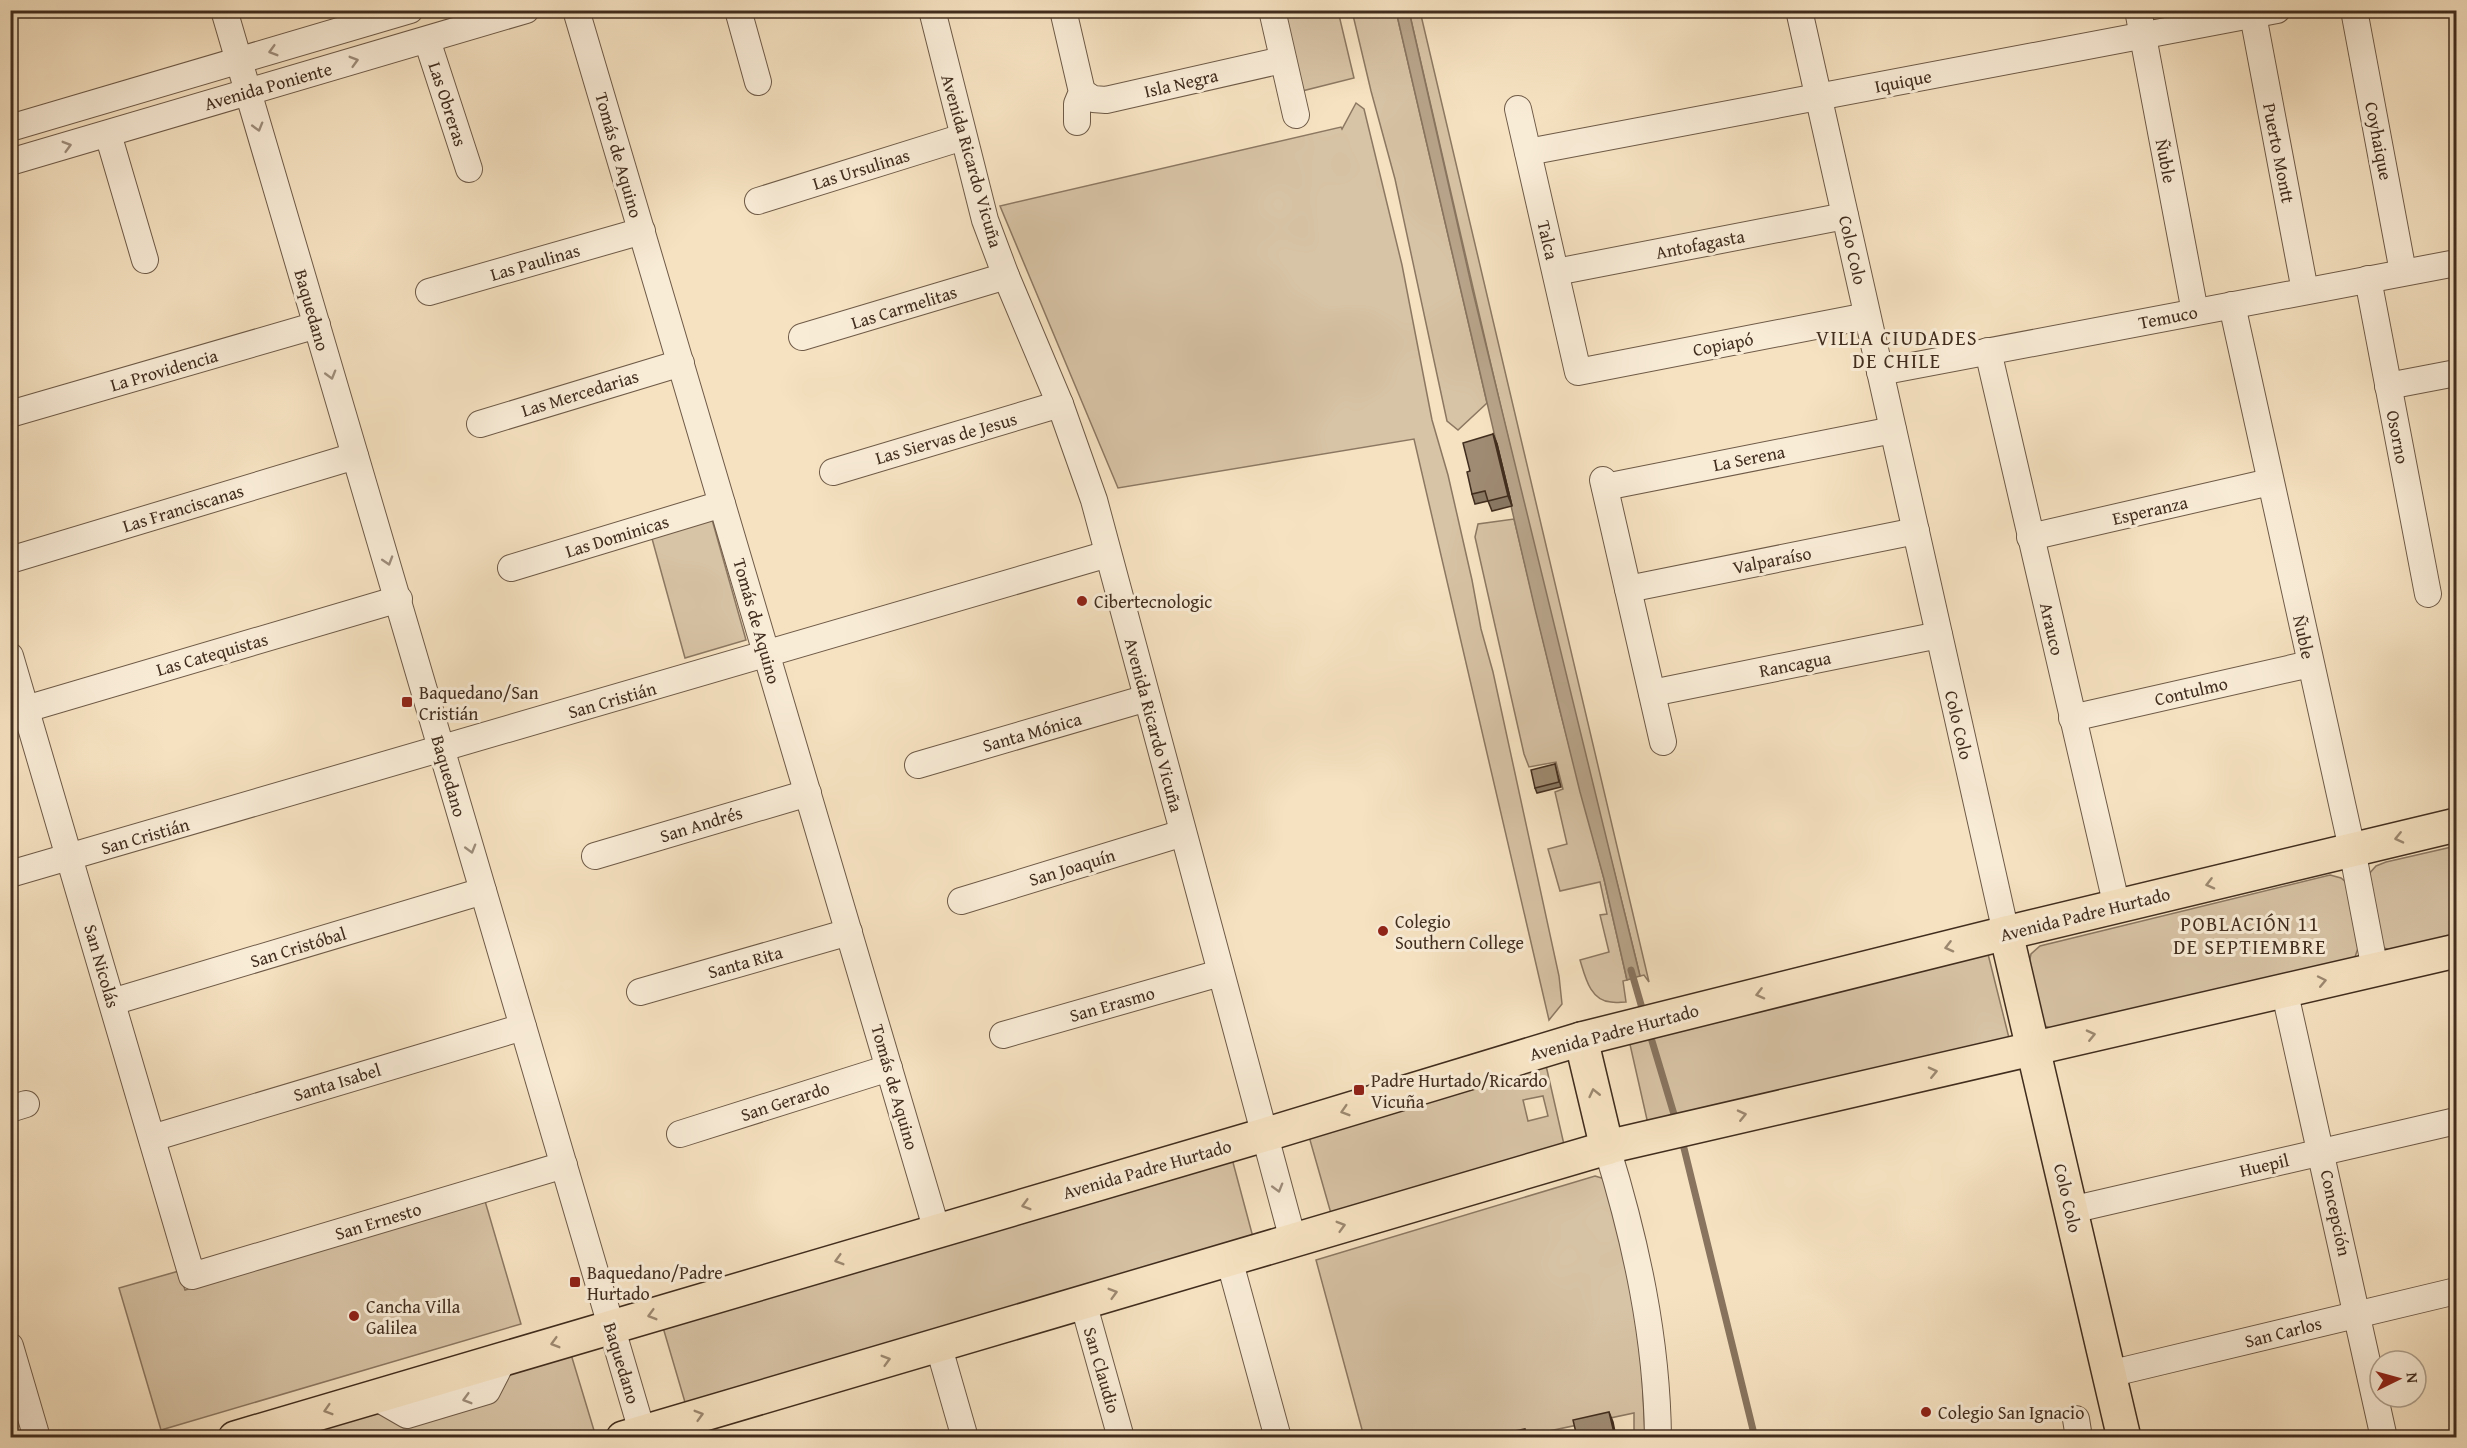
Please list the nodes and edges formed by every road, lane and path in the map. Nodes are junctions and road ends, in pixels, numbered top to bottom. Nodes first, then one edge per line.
1 (224, 10) edge
2 (410, 10) edge
3 (526, 10) edge
4 (576, 10) edge
5 (738, 10) edge
6 (932, 10) edge
7 (1063, 10) edge
8 (1272, 10) edge
9 (1799, 10) edge
10 (2138, 10) edge
11 (2354, 10) edge
12 (2265, 13) edge
13 (2143, 36) junction
14 (427, 40) junction
15 (1282, 60) junction
16 (239, 61) junction
17 (758, 82) dead end
18 (248, 92) junction
19 (1082, 92) junction
20 (1818, 97) junction
21 (1518, 109) dead end
22 (1296, 115) dead end
23 (1077, 122) dead end
24 (10, 128) edge
25 (108, 134) junction
26 (963, 137) junction
27 (1528, 152) junction
28 (10, 162) edge
29 (469, 169) dead end
30 (758, 201) dead end
31 (1845, 216) junction
32 (642, 231) junction
33 (145, 260) dead end
34 (2457, 262) edge
35 (1556, 272) junction
36 (2403, 272) junction
37 (1006, 276) junction
38 (2368, 279) junction
39 (2305, 291) junction
40 (429, 292) dead end
41 (2232, 305) junction
42 (2195, 312) junction
43 (1867, 316) junction
44 (317, 325) junction
45 (802, 337) dead end
46 (1988, 351) junction
47 (681, 363) junction
48 (1578, 372) joint
49 (1880, 372) junction
50 (2457, 373) edge
51 (2388, 386) junction
52 (1060, 404) junction
53 (10, 414) edge
54 (480, 424) dead end
55 (1893, 430) junction
56 (355, 456) junction
57 (832, 472) dead end
58 (2270, 482) junction
59 (723, 504) junction
60 (1916, 531) junction
61 (2030, 537) junction
62 (1108, 554) junction
63 (10, 560) edge
64 (511, 568) dead end
65 (1628, 589) junction
66 (2428, 594) dead end
67 (399, 599) junction
68 (1939, 635) junction
69 (767, 655) junction
70 (10, 656) edge
71 (2310, 664) junction
72 (1652, 693) junction
73 (1147, 698) junction
74 (26, 709) junction
75 (2072, 718) junction
76 (1663, 742) dead end
77 (441, 749) junction
78 (918, 765) dead end
79 (808, 793) junction
80 (2457, 825) edge
81 (1183, 833) junction
82 (2352, 849) junction
83 (595, 856) dead end
84 (70, 858) junction
85 (10, 874) edge
86 (483, 891) junction
87 (961, 901) dead end
88 (2116, 907) junction
89 (849, 932) junction
90 (2006, 933) junction
91 (2457, 951) edge
92 (2375, 970) junction
93 (1220, 973) junction
94 (2284, 989) junction
95 (640, 992) dead end
96 (112, 1002) junction
97 (523, 1027) junction
98 (1003, 1035) dead end
99 (1581, 1038) junction
100 (2034, 1049) junction
101 (889, 1068) junction
102 (2457, 1121) edge
103 (680, 1134) dead end
104 (1264, 1135) junction
105 (152, 1138) junction
106 (1607, 1148) junction
107 (2322, 1151) junction
108 (564, 1165) junction
109 (2071, 1210) junction
110 (938, 1231) junction
111 (1293, 1240) junction
112 (1229, 1259) junction
113 (192, 1276) joint
114 (2457, 1291) edge
115 (1083, 1302) junction
116 (2358, 1314) junction
117 (611, 1327) junction
118 (938, 1344) junction
119 (10, 1346) edge
120 (2109, 1374) junction
121 (636, 1436) edge
122 (37, 1437) edge
123 (235, 1437) edge
124 (965, 1437) edge
125 (1121, 1437) edge
126 (1278, 1437) edge
127 (1658, 1437) edge
128 (2124, 1437) edge
129 (2384, 1437) edge

1 - 16 street, Baquedano
2 -> 16 street, Avenida Poniente
3 - 14 street, Avenida Poniente
4 - 32 street, Tomás de Aquino
5 - 17 street
6 - 26 street, Avenida Ricardo Vicuña
7 - 19 street
8 - 15 street
9 - 20 street, Colo Colo
10 - 13 street, Ñuble
11 - 36 street, Coyhaique
12 - 13 street, Iquique
12 - 39 street, Puerto Montt
13 - 20 street, Iquique
13 - 42 street, Ñuble
18 -> 14 street, Avenida Poniente
14 - 29 street, Las Obreras
15 - 19 street, Isla Negra
15 - 22 street
16 - 18 street, Baquedano
16 - 24 street, Avenida Poniente
18 - 25 street, Avenida Poniente
18 -> 44 street, Baquedano
19 - 23 street
20 - 27 street, Iquique
20 - 31 street, Colo Colo
21 - 27 street, Talca
28 -> 25 street, Avenida Poniente
25 - 33 street
26 - 30 street, Las Ursulinas
26 - 37 street, Avenida Ricardo Vicuña
27 - 35 street, Talca
31 - 35 street, Antofagasta
31 - 43 street, Colo Colo
32 - 40 street, Las Paulinas
32 - 47 street, Tomás de Aquino
34 - 36 street, Temuco
35 - 48 street, Talca
36 - 38 street, Temuco
37 - 45 street, Las Carmelitas
37 - 52 street, Avenida Ricardo Vicuña
38 - 39 street, Temuco
38 - 51 street, Osorno
39 - 41 street, Temuco
41 - 42 street, Temuco
41 - 58 street, Ñuble
42 - 46 street, Temuco
43 - 48 street, Copiapó
43 - 49 street, Colo Colo
44 - 53 street, La Providencia
44 -> 56 street, Baquedano
46 - 49 street, Temuco
46 - 61 street, Arauco
47 - 54 street, Las Mercedarias
47 - 59 street, Tomás de Aquino
49 - 55 street, Colo Colo
50 - 51 street
51 - 66 street, Osorno
52 - 57 street, Las Siervas de Jesus
52 - 62 street, Avenida Ricardo Vicuña
55 - 60 street, Colo Colo
55 - 65 street, La Serena
56 - 63 street, Las Franciscanas
56 -> 67 street, Baquedano
58 - 61 street, Esperanza
58 - 71 street, Ñuble
59 - 64 street, Las Dominicas
59 - 69 street, Tomás de Aquino
60 - 65 street, Valparaíso
60 - 68 street, Colo Colo
61 - 75 street, Arauco
62 - 69 street, San Cristián
62 - 73 street, Avenida Ricardo Vicuña
65 - 72 street
67 - 74 street, Las Catequistas
67 - 77 street, Baquedano
68 - 72 street, Rancagua
68 - 90 street, Colo Colo
69 - 77 street, San Cristián
69 - 79 street, Tomás de Aquino
70 - 74 street, San Nicolás
71 - 75 street, Contulmo
71 - 82 street, Ñuble
72 - 76 street
73 - 78 street, Santa Mónica
73 - 81 street, Avenida Ricardo Vicuña
74 - 84 street, San Nicolás
75 - 88 street, Arauco
77 - 84 street, San Cristián
77 -> 86 street, Baquedano
79 - 83 street, San Andrés
79 - 89 street, Tomás de Aquino
80 -> 82 main road, Avenida Padre Hurtado
81 - 87 street, San Joaquín
81 - 93 street, Avenida Ricardo Vicuña
82 -> 88 main road, Avenida Padre Hurtado
82 - 92 street, Ñuble
84 - 85 street, San Cristián
84 - 96 street, San Nicolás
86 - 96 street, San Cristóbal
86 - 97 street, Baquedano
88 - 90 main road, Avenida Padre Hurtado
89 - 95 street, Santa Rita
89 - 101 street, Tomás de Aquino
90 -> 99 main road, Avenida Padre Hurtado
90 - 100 main road, Colo Colo
91 - 92 main road
94 -> 92 main road
93 - 98 street, San Erasmo
93 - 104 street, Avenida Ricardo Vicuña
100 -> 94 main road
94 - 107 street, Concepción
96 - 105 street, San Nicolás
97 - 105 street, Santa Isabel
97 - 108 street, Baquedano
99 -> 104 main road, Avenida Padre Hurtado
106 -> 99 main road
106 -> 100 main road
100 - 109 main road, Colo Colo
101 - 103 street, San Gerardo
101 - 110 street, Tomás de Aquino
102 - 107 street, Huepil
104 -> 110 main road, Avenida Padre Hurtado
104 -> 111 street, Avenida Ricardo Vicuña
105 - 113 street, San Nicolás
111 -> 106 main road
106 - 127 street
107 - 109 street, Huepil
107 - 116 street, Concepción
108 - 113 street, San Ernesto
108 - 117 street, Baquedano
109 - 120 main road, Colo Colo
110 -> 117 main road, Avenida Padre Hurtado
111 - 112 main road
115 -> 112 main road
112 - 126 street
114 - 116 street, San Carlos
115 - 118 main road
115 - 125 street, San Claudio
116 - 120 street, San Carlos
116 - 129 street, Concepción
117 - 121 street, Baquedano
117 -> 123 main road, Avenida Padre Hurtado
121 -> 118 main road
118 - 124 street
119 - 122 street
120 - 128 main road, Colo Colo

